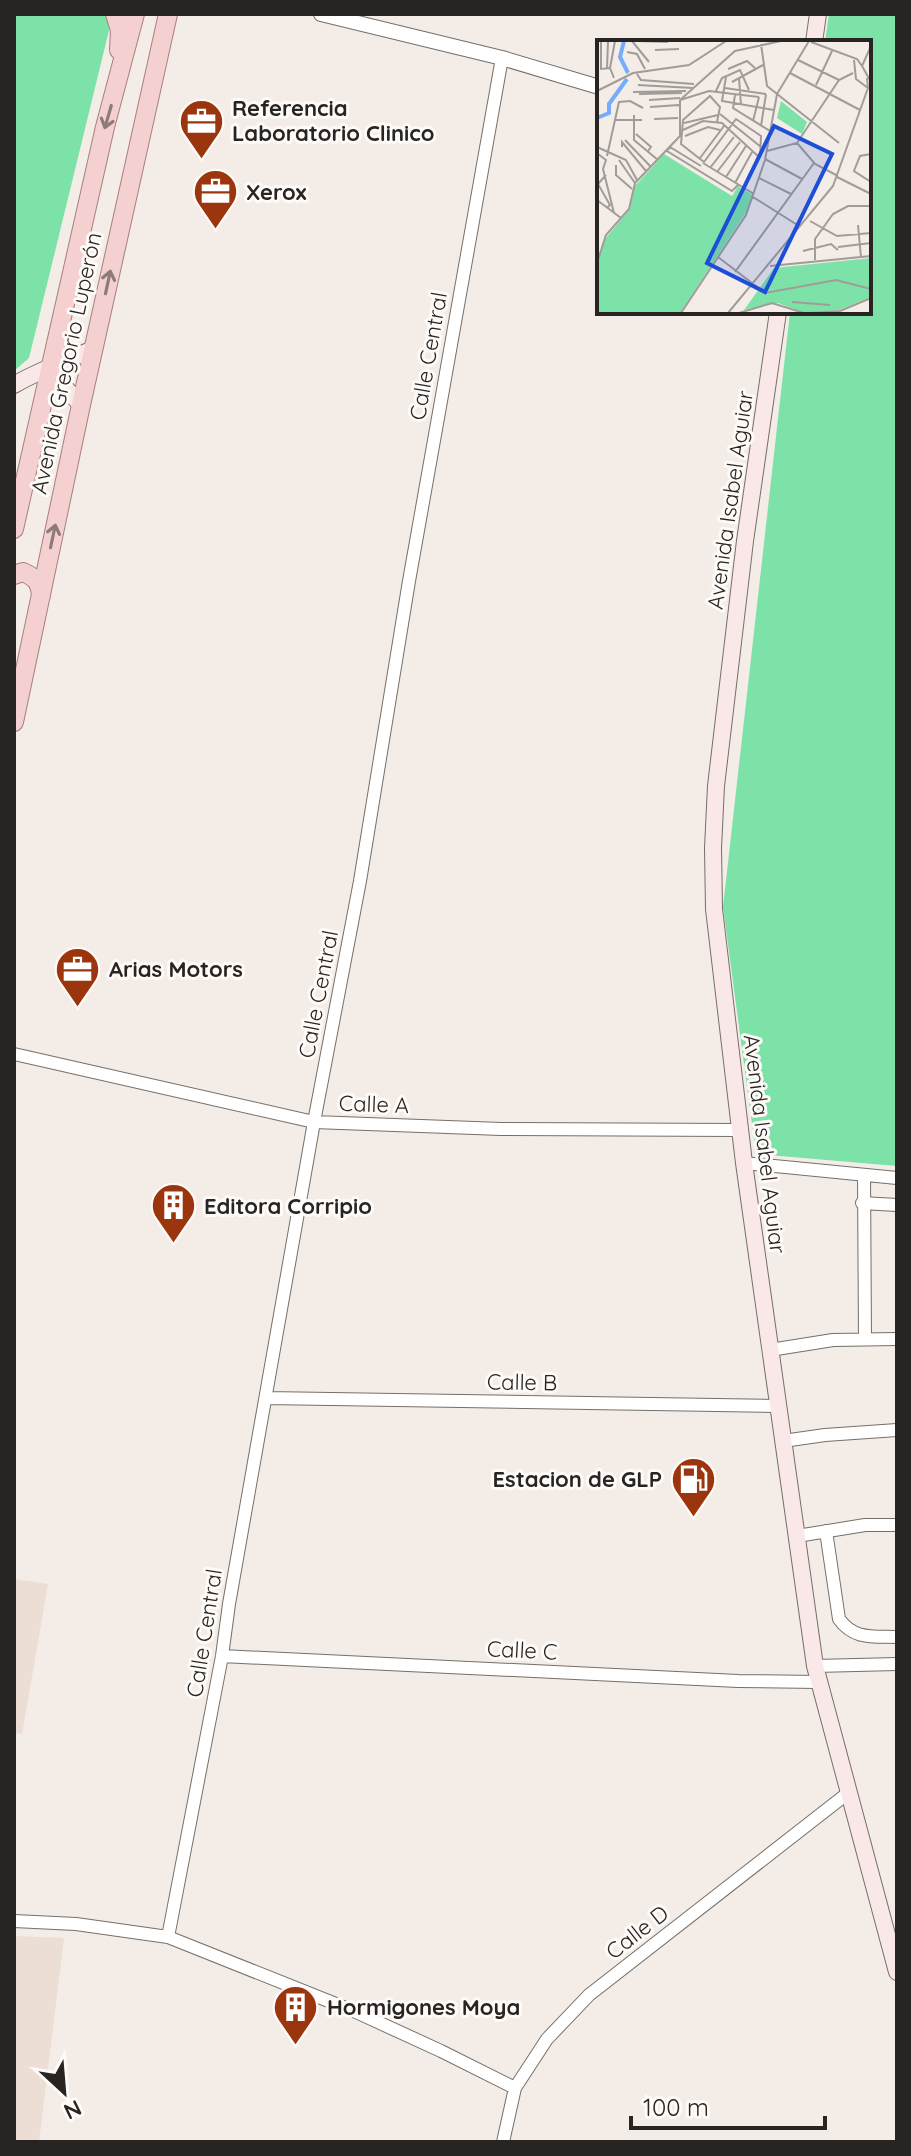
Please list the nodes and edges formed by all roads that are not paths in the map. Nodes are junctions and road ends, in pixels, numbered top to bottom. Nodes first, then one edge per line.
1 (115, 14) edge
2 (135, 14) edge
3 (168, 14) edge
4 (321, 14) edge
5 (818, 14) edge
6 (814, 40) edge
7 (502, 58) junction
8 (119, 79) junction
9 (597, 86) edge
10 (778, 314) edge
11 (93, 349) junction
12 (49, 370) junction
13 (14, 385) edge
14 (81, 405) junction
15 (14, 529) edge
16 (14, 575) edge
17 (41, 599) junction
18 (14, 722) edge
19 (14, 1054) edge
20 (314, 1122) junction
21 (740, 1130) junction
22 (744, 1163) junction
23 (864, 1175) junction
24 (897, 1178) edge
25 (862, 1203) junction
26 (897, 1205) edge
27 (865, 1339) junction
28 (897, 1339) edge
29 (770, 1350) junction
30 (266, 1398) junction
31 (778, 1406) junction
32 (897, 1430) edge
33 (783, 1441) junction
34 (897, 1525) edge
35 (826, 1531) junction
36 (797, 1536) junction
37 (897, 1637) edge
38 (222, 1656) junction
39 (896, 1667) edge
40 (817, 1674) junction
41 (848, 1793) junction
42 (14, 1921) edge
43 (168, 1937) junction
44 (897, 1972) edge
45 (515, 2088) junction
46 (503, 2142) edge

1 - 8 main road
2 - 8 main road, Avenida Gregorio Luperón
11 -> 3 main road, Avenida Gregorio Luperón
4 - 7 street
5 - 6 main road
7 - 9 street
7 - 20 street, Calle Central
8 -> 12 main road, Avenida Gregorio Luperón
10 - 21 main road, Avenida Isabel Aguiar
11 - 12 main road
11 - 14 main road, Avenida Gregorio Luperón
12 - 13 main road
12 - 14 main road
12 - 15 main road, Avenida Gregorio Luperón
17 -> 14 main road, Avenida Gregorio Luperón
16 - 17 main road
17 - 18 main road, Avenida Gregorio Luperón
19 - 20 street, Calle A
20 - 21 street, Calle A
20 - 30 street, Calle Central
21 - 22 main road, Avenida Isabel Aguiar
22 - 23 street
22 - 29 main road, Avenida Isabel Aguiar
23 - 24 street
23 - 25 street
25 - 26 street
25 - 27 street
27 - 28 street
27 - 29 street
29 - 31 main road, Avenida Isabel Aguiar
30 - 31 street, Calle B
30 - 38 street, Calle Central
31 - 33 main road, Avenida Isabel Aguiar
32 - 33 street
33 - 36 main road, Avenida Isabel Aguiar
34 - 35 street
35 - 36 street
35 - 37 street
36 - 40 main road, Avenida Isabel Aguiar
38 - 40 street, Calle C
38 - 43 street, Calle Central
39 - 40 street, Calle C
40 - 41 main road, Avenida Isabel Aguiar
41 - 44 main road, Avenida Isabel Aguiar
41 - 45 street, Calle D
42 - 43 street
43 - 45 street
45 - 46 street, Calle D

